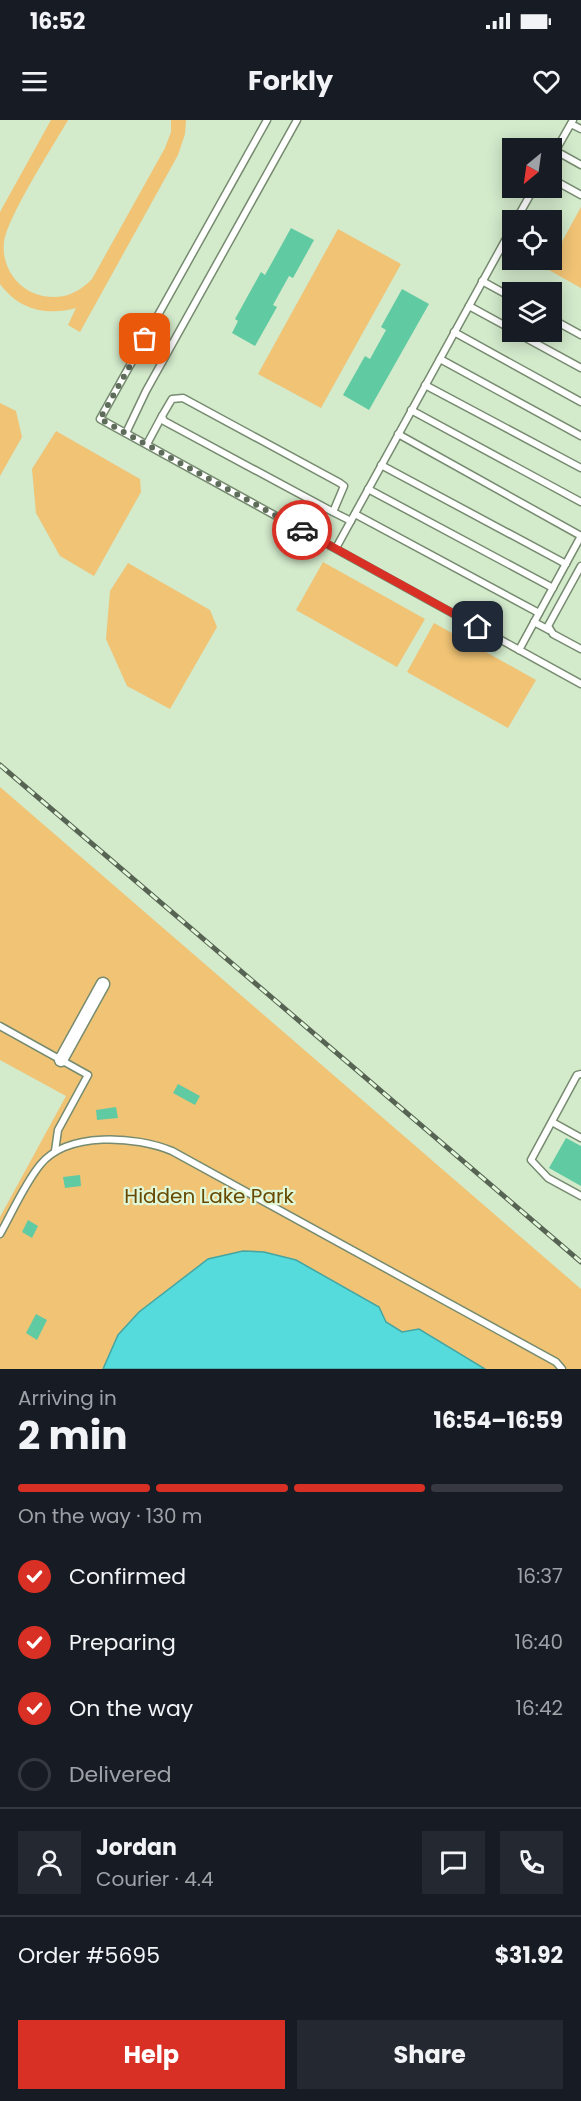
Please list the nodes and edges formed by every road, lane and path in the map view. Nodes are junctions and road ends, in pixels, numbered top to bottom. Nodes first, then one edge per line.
1 (267, 120) edge
2 (297, 120) edge
3 (572, 122) edge
4 (581, 129) edge
5 (562, 140) edge
6 (562, 157) edge
7 (581, 165) edge
8 (562, 185) edge
9 (581, 195) edge
10 (502, 246) edge
11 (482, 281) junction
12 (502, 292) edge
13 (469, 306) junction
14 (502, 324) edge
15 (562, 325) edge
16 (454, 332) junction
17 (581, 335) edge
18 (534, 342) edge
19 (440, 359) junction
20 (581, 368) edge
21 (425, 385) junction
22 (581, 402) edge
23 (411, 410) junction
24 (162, 416) junction
25 (126, 433) junction
26 (398, 435) junction
27 (581, 436) edge
28 (147, 444) junction
29 (381, 465) junction
30 (581, 468) edge
31 (368, 489) junction
32 (581, 502) edge
33 (333, 512) junction
34 (354, 514) junction
35 (351, 521) junction
36 (581, 536) edge
37 (336, 548) junction
38 (566, 564) junction
39 (581, 566) edge
40 (553, 588) junction
41 (538, 614) junction
42 (534, 622) junction
43 (549, 630) junction
44 (581, 649) edge
45 (519, 650) junction
46 (581, 684) edge
47 (103, 984) dead end
48 (0, 1026) edge
49 (61, 1060) junction
50 (581, 1074) edge
51 (552, 1122) junction
52 (581, 1138) edge
53 (55, 1151) junction
54 (581, 1196) edge
55 (0, 1234) edge
56 (562, 1369) edge

1 - 25 lane
2 - 25 lane
3 - 4 lane
3 - 5 lane
6 - 7 lane
8 - 9 lane
10 - 11 lane
11 - 12 lane
11 - 13 lane
13 - 14 lane
13 - 16 lane
15 - 17 lane
16 - 19 lane
16 - 22 lane
18 - 20 lane
19 - 21 lane
19 - 27 lane
21 - 23 lane
21 - 30 lane
23 - 26 lane
23 - 32 lane
24 - 28 lane
24 - 33 lane
24 - 33 lane
25 - 28 lane
26 - 29 lane
26 - 36 lane
28 - 37 lane
29 - 31 lane
29 - 38 lane
31 - 34 lane
31 - 40 lane
33 - 35 lane
34 - 35 lane
34 - 41 lane
35 - 37 lane
36 - 38 lane
37 - 45 lane
38 - 40 lane
39 - 43 lane
40 - 41 lane
41 - 42 lane
42 - 43 lane
42 - 45 lane
43 - 44 lane
45 - 46 lane
47 - 49 street
48 - 49 lane
49 - 53 lane
50 - 51 lane
51 - 52 lane
51 - 54 lane
53 - 55 lane
53 - 56 lane

